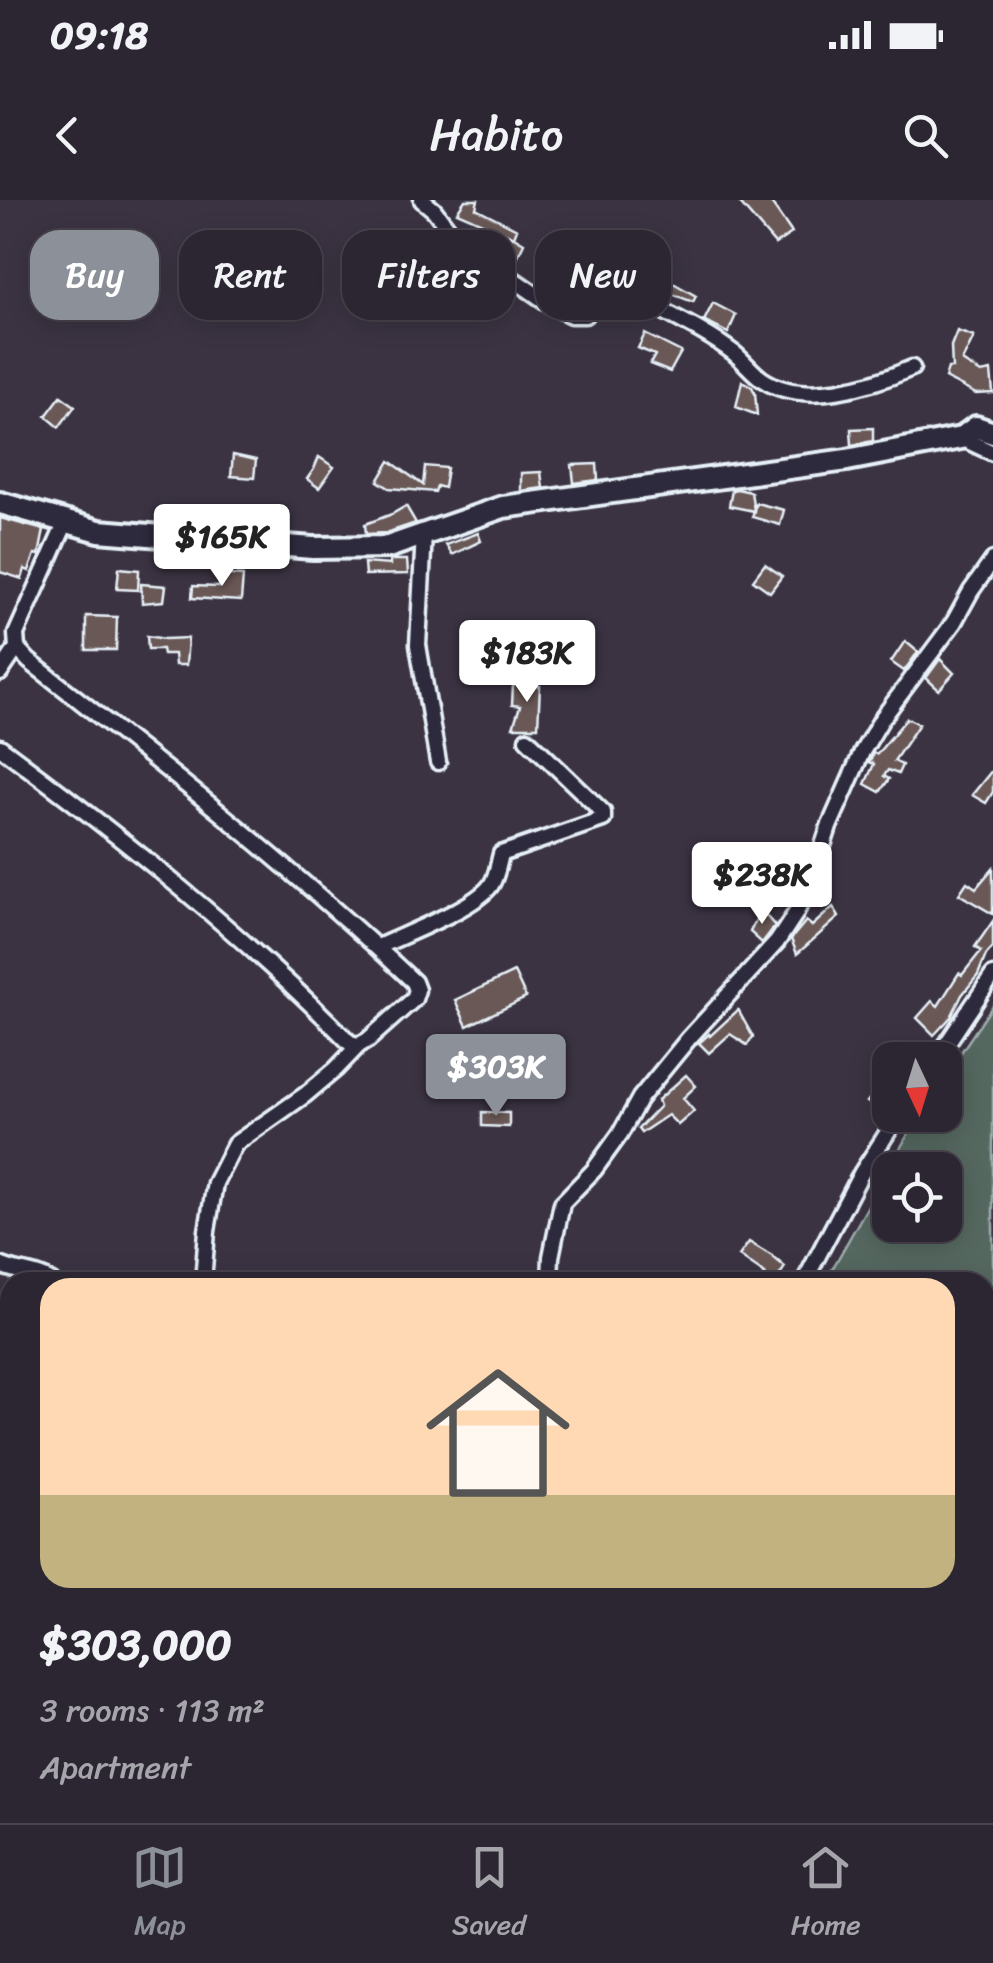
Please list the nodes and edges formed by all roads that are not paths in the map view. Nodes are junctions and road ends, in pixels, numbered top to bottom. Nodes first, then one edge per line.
1 (422, 200) edge
2 (912, 368) dead end
3 (993, 433) edge
4 (962, 438) junction
5 (993, 453) edge
6 (0, 503) edge
7 (66, 522) junction
8 (424, 534) junction
9 (993, 560) edge
10 (17, 648) junction
11 (0, 673) edge
12 (527, 740) dead end
13 (0, 747) edge
14 (438, 762) dead end
15 (378, 948) junction
16 (993, 975) edge
17 (948, 1042) edge
18 (359, 1045) junction
19 (888, 1132) edge
20 (204, 1272) edge
21 (550, 1272) edge
22 (810, 1272) edge

1 - 2 street
3 - 4 street
4 - 5 street
4 - 8 street
6 - 7 street
7 - 8 street
7 - 10 street
8 - 14 street
9 - 21 street
10 - 11 street
10 - 15 street
12 - 15 street
13 - 18 street
15 - 18 street
16 - 17 street
18 - 20 street
19 - 22 street

